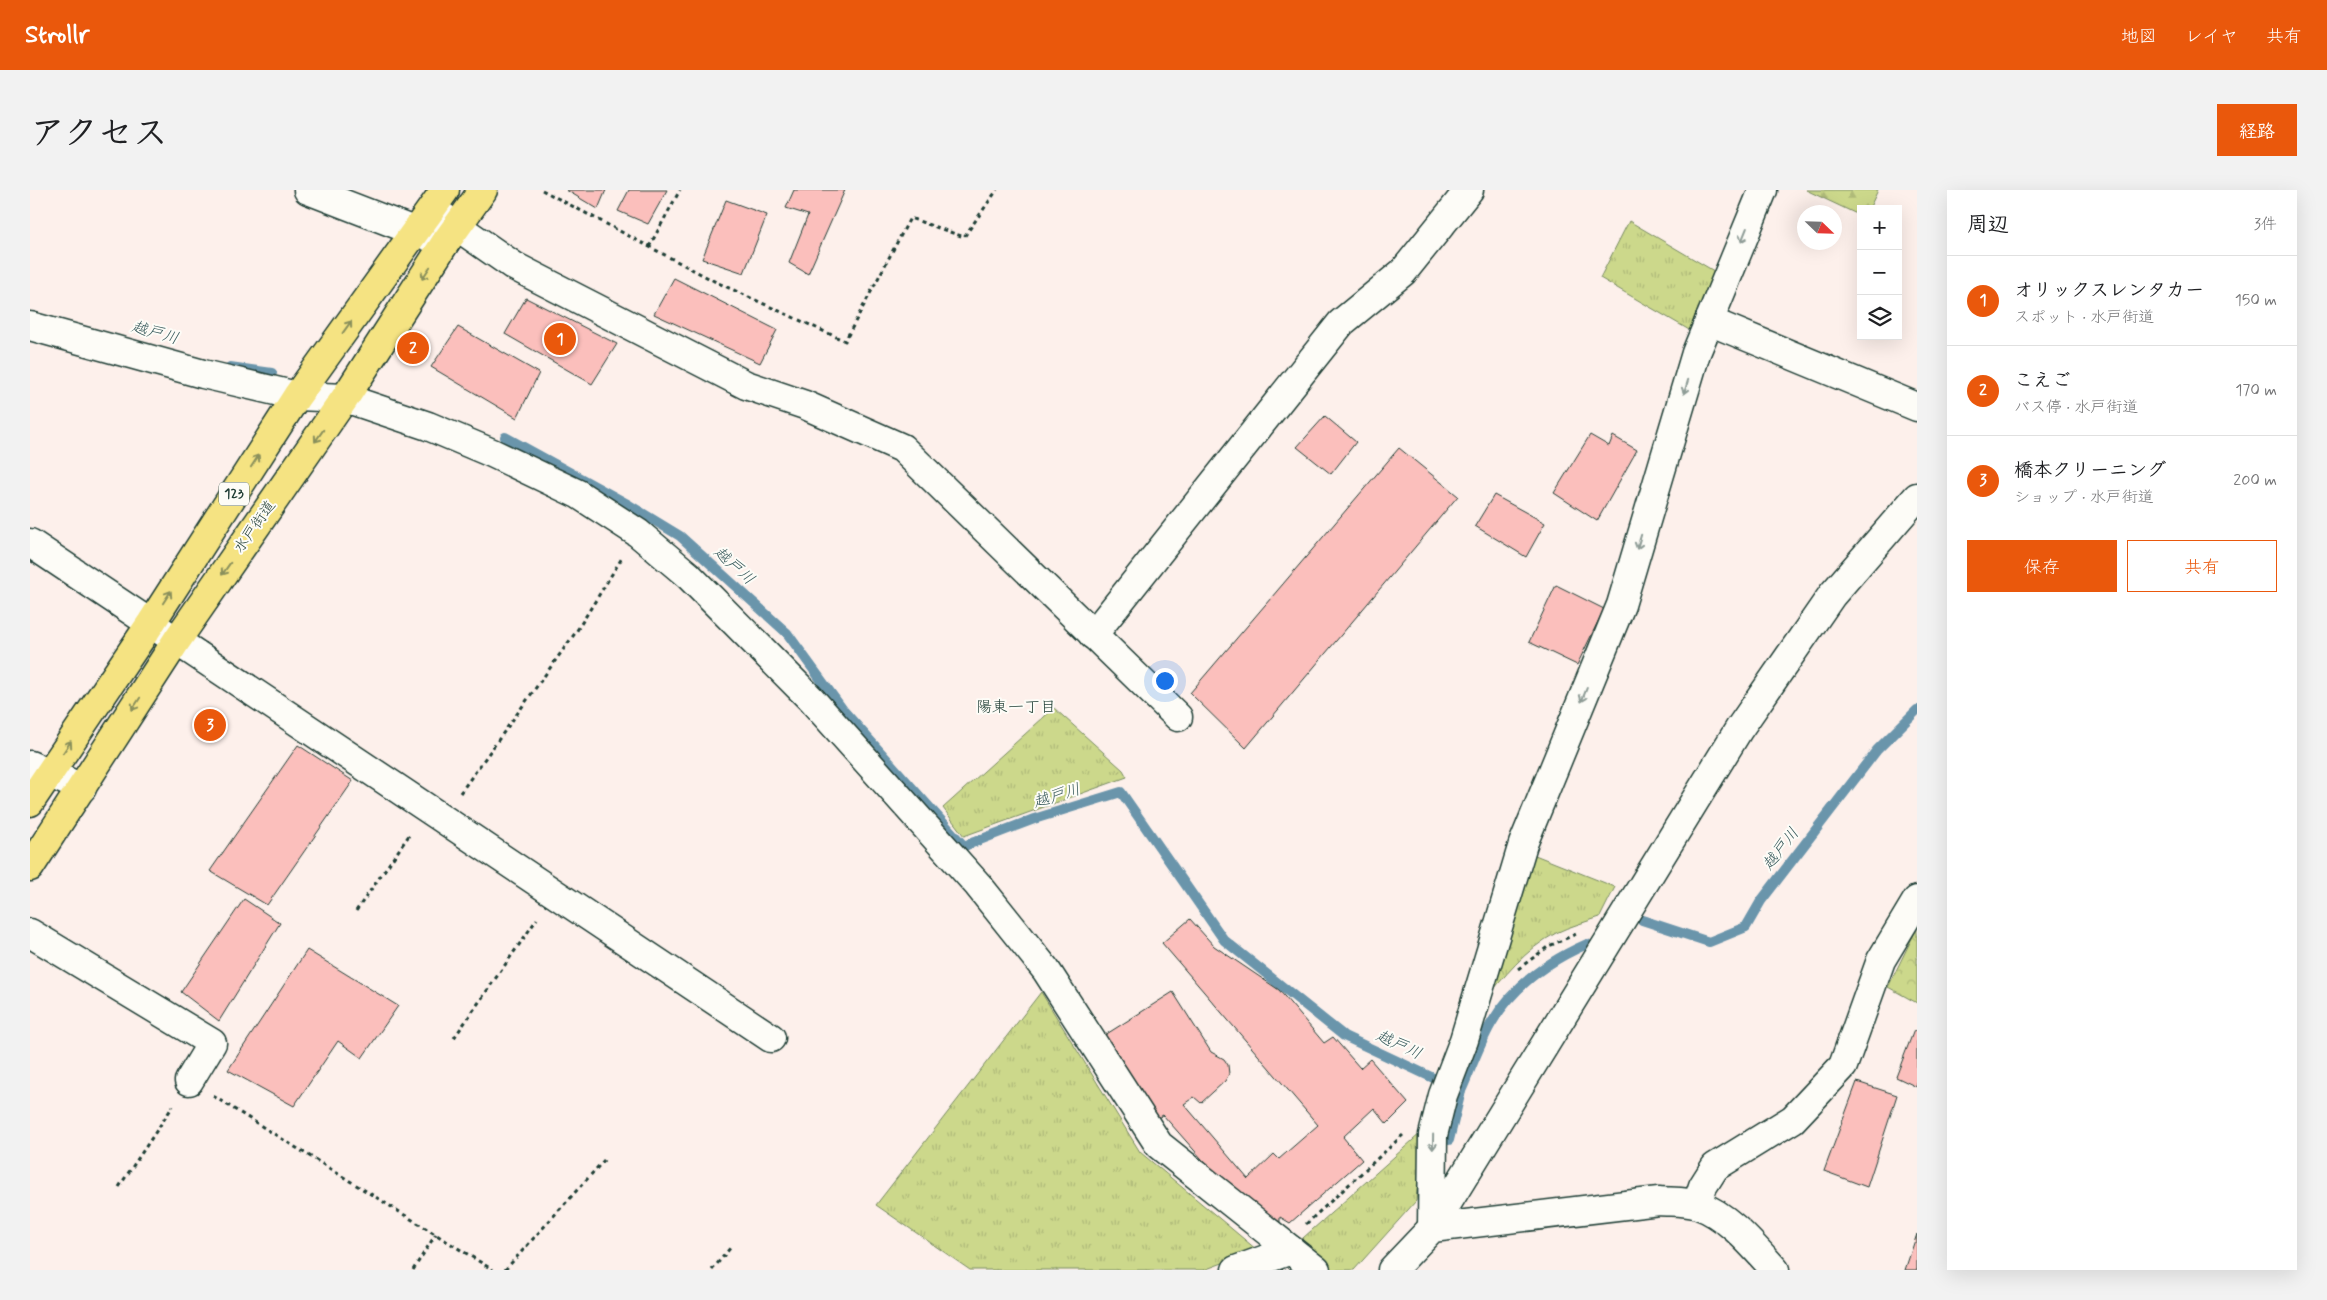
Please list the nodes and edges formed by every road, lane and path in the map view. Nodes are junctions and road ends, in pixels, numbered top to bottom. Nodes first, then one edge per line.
1 (308, 190) edge
2 (484, 190) edge
3 (542, 190) edge
4 (680, 190) edge
5 (996, 190) edge
6 (1469, 190) edge
7 (1763, 190) edge
8 (438, 199) edge
9 (415, 232) junction
10 (451, 235) junction
11 (649, 247) junction
12 (1709, 321) junction
13 (30, 326) edge
14 (297, 396) junction
15 (346, 397) junction
16 (1917, 407) edge
17 (1917, 497) edge
18 (638, 533) junction
19 (30, 543) edge
20 (150, 623) junction
21 (1094, 634) junction
22 (177, 640) junction
23 (1178, 716) dead end
24 (39, 769) edge
25 (82, 788) junction
26 (30, 802) edge
27 (435, 813) junction
28 (30, 867) edge
29 (554, 893) junction
30 (1917, 900) edge
31 (356, 911) dead end
32 (1624, 917) junction
33 (30, 933) edge
34 (1514, 973) dead end
35 (454, 1038) dead end
36 (771, 1038) dead end
37 (189, 1081) junction
38 (1439, 1106) junction
39 (606, 1158) dead end
40 (119, 1187) dead end
41 (1697, 1204) junction
42 (1432, 1228) junction
43 (436, 1234) junction
44 (731, 1247) dead end
45 (1288, 1247) junction
46 (413, 1270) edge
47 (493, 1270) edge
48 (505, 1270) edge
49 (712, 1270) edge
50 (1236, 1270) edge
51 (1316, 1270) edge
52 (1392, 1270) edge
53 (1775, 1270) edge

1 - 9 street
2 - 10 highway, 水戸街道 / 123
3 - 11 path
4 - 11 path
5 - 11 path
6 - 21 street
7 -> 12 street
8 - 9 highway, 123
8 - 10 street
9 - 10 street
14 -> 9 highway, 123
10 -> 15 highway, 水戸街道 / 123
10 - 21 street
12 - 16 street
12 -> 38 street
13 - 14 street
14 - 15 street
20 -> 14 highway, 123
15 - 18 street
15 -> 22 highway, 水戸街道 / 123
17 - 32 street
18 - 27 path
18 - 45 street
19 - 20 street
20 - 22 street
24 -> 20 highway, 123
21 - 23 street
22 -> 25 highway, 水戸街道 / 123
22 - 27 street
24 - 25 street
24 - 26 highway, 123
25 - 28 highway, 水戸街道 / 123
27 - 29 street
27 - 31 path
29 - 35 path
29 - 36 street
30 - 41 street
32 - 34 path
32 - 42 street
33 - 37 street
37 - 40 path
37 - 43 path
38 -> 42 street
38 - 45 path
39 - 48 path
41 - 42 street
41 - 53 street
42 - 52 street
43 - 46 path
43 - 47 path
44 - 49 path
45 - 50 street
45 - 51 street

